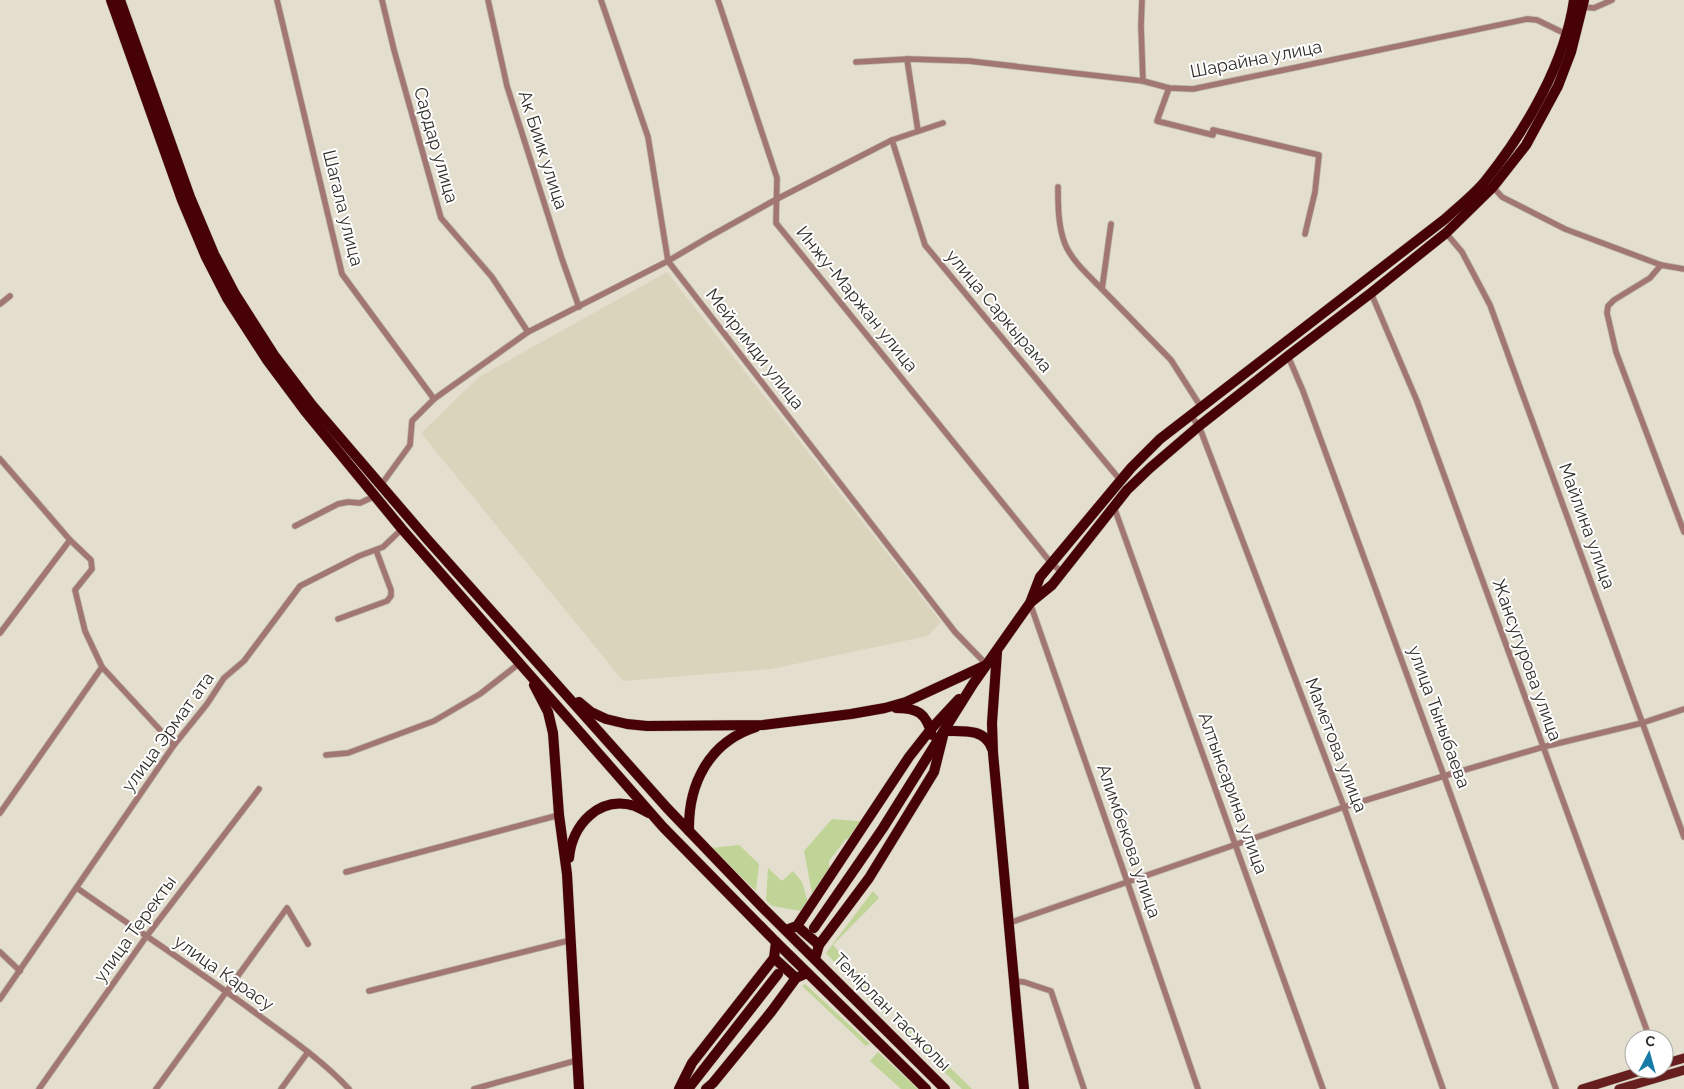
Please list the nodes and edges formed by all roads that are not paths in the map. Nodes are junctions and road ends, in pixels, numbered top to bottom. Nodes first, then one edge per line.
1 (111, 0) edge
2 (120, 0) edge
3 (277, 0) edge
4 (382, 0) edge
5 (488, 0) edge
6 (601, 0) edge
7 (718, 0) edge
8 (1142, 0) edge
9 (1574, 0) edge
10 (1612, 0) edge
11 (1584, 3) edge
12 (1566, 34) junction
13 (906, 59) junction
14 (856, 62) dead end
15 (1143, 81) junction
16 (1169, 88) junction
17 (943, 123) dead end
18 (918, 131) junction
19 (892, 140) junction
20 (1058, 187) dead end
21 (1493, 187) junction
22 (776, 200) junction
23 (1111, 224) dead end
24 (1446, 233) junction
25 (1305, 234) dead end
26 (668, 261) junction
27 (1661, 265) junction
28 (1684, 270) edge
29 (1102, 289) junction
30 (1371, 293) junction
31 (10, 296) dead end
32 (0, 304) edge
33 (579, 307) junction
34 (528, 332) junction
35 (1288, 356) junction
36 (434, 399) junction
37 (1201, 407) junction
38 (1190, 415) junction
39 (1199, 426) junction
40 (0, 460) edge
41 (1121, 481) junction
42 (381, 485) junction
43 (375, 496) junction
44 (1114, 507) junction
45 (295, 526) dead end
46 (402, 529) junction
47 (1684, 532) edge
48 (70, 540) junction
49 (376, 550) junction
50 (1051, 563) junction
51 (1062, 572) junction
52 (1030, 603) junction
53 (338, 619) dead end
54 (0, 634) edge
55 (997, 651) junction
56 (520, 663) junction
57 (987, 665) junction
58 (102, 667) junction
59 (528, 673) junction
60 (546, 673) junction
61 (974, 684) junction
62 (885, 708) junction
63 (1684, 709) edge
64 (1642, 723) junction
65 (763, 725) junction
66 (930, 729) junction
67 (944, 731) junction
68 (935, 744) junction
69 (174, 745) junction
70 (1544, 747) junction
71 (993, 753) junction
72 (326, 755) dead end
73 (1444, 776) junction
74 (258, 789) dead end
75 (1344, 807) junction
76 (0, 812) edge
77 (558, 815) junction
78 (653, 815) junction
79 (689, 831) junction
80 (1684, 837) edge
81 (1236, 846) junction
82 (346, 872) dead end
83 (567, 874) junction
84 (1127, 881) junction
85 (77, 888) junction
86 (1008, 923) junction
87 (797, 926) junction
88 (814, 928) tunnel mouth
89 (786, 930) junction
90 (146, 937) junction
91 (571, 940) junction
92 (776, 942) junction
93 (308, 944) dead end
94 (819, 945) junction
95 (0, 952) edge
96 (774, 958) junction
97 (815, 959) junction
98 (20, 971) junction
99 (807, 973) junction
100 (778, 974) tunnel mouth
101 (796, 978) junction
102 (1014, 981) junction
103 (369, 990) dead end
104 (226, 991) junction
105 (0, 999) edge
106 (1646, 1029) edge
107 (308, 1052) junction
108 (578, 1060) junction
109 (1684, 1070) edge
110 (1624, 1076) edge
111 (39, 1089) edge
112 (156, 1089) edge
113 (281, 1089) edge
114 (349, 1089) edge
115 (474, 1089) edge
116 (580, 1089) edge
117 (679, 1089) edge
118 (688, 1089) edge
119 (706, 1089) edge
120 (926, 1089) edge
121 (945, 1089) edge
122 (1022, 1089) edge
123 (1084, 1089) edge
124 (1198, 1089) edge
125 (1323, 1089) edge
126 (1443, 1089) edge
127 (1556, 1089) edge
128 (1582, 1089) edge
129 (1619, 1089) edge

1 - 43 highway
2 - 42 highway
3 - 36 street, Шагала улица
4 - 34 street, Сардар улица
5 - 33 street, Ак Биик улица
6 - 26 street, Мейримди улица
7 - 22 street, Инжу-Маржан улица
8 - 15 street
9 - 12 highway
10 - 11 street
11 - 21 highway
12 - 16 street, Шарайна улица
12 - 37 highway
13 - 14 street, Шарайна улица
13 - 15 street, Шарайна улица
13 - 18 street
15 - 16 street, Шарайна улица
16 - 25 street
17 - 18 street
18 - 19 street
19 - 22 street
19 - 41 street, улица Саркырама
20 - 29 street
21 - 24 highway
21 - 27 street
22 - 26 street
22 - 50 street, Инжу-Маржан улица
23 - 29 street
24 - 30 highway
24 - 64 street, Майлина улица
26 - 33 street
26 - 57 street, Мейримди улица
27 - 28 street
27 - 47 street
29 - 37 street
30 - 35 highway
30 - 70 street, Жансугурова улица
31 - 32 street
33 - 34 street
34 - 36 street
35 - 39 highway
35 - 73 street, улица Тыныбаева
36 - 42 street
37 - 38 highway
38 - 39 street, Маметова улица
38 - 41 highway
39 - 44 highway
39 - 75 street, Маметова улица
40 - 48 street
41 - 50 highway
42 - 60 highway
43 - 45 street
43 - 46 highway
44 - 51 highway
44 - 81 street, Алтынсарина улица
46 - 49 street, улица Эрмат ата
46 - 56 highway
48 - 54 street
48 - 58 street
49 - 53 street
49 - 69 street, улица Эрмат ата
50 - 51 street, Инжу-Маржан улица
50 - 52 highway
51 - 52 highway
52 - 55 highway
52 - 84 street, Алимбекова улица
55 - 57 highway
55 - 71 highway
56 - 59 highway
56 - 72 street
57 - 61 highway
57 - 62 highway
58 - 69 street
58 - 76 street
59 - 77 highway
59 - 78 highway, Темірлан тасжолы
60 - 65 highway
60 - 79 highway, Темірлан тасжолы
61 - 66 highway
61 - 67 highway
62 - 65 highway
62 - 66 highway
63 - 64 street
64 - 70 street
64 - 80 street, Майлина улица
65 - 79 highway
66 - 68 highway
66 - 87 highway
67 - 68 highway
67 - 71 highway
67 - 94 highway
68 - 88 highway
69 - 85 street, улица Эрмат ата
70 - 73 street
70 - 106 street, Жансугурова улица
71 - 86 highway
73 - 75 street
73 - 127 street, улица Тыныбаева
74 - 90 street, улица Теректы
75 - 81 street
75 - 126 street, Маметова улица
77 - 82 street
77 - 83 highway
78 - 83 highway
78 - 92 highway, Темірлан тасжолы
79 - 89 highway, Темірлан тасжолы
81 - 84 street
81 - 125 street, Алтынсарина улица
83 - 91 highway
84 - 86 street
84 - 124 street, Алимбекова улица
85 - 90 street, улица Карасу
85 - 98 street, улица Эрмат ата
86 - 102 highway
87 - 89 highway
87 - 94 highway
89 - 97 highway, Темірлан тасжолы
90 - 104 street, улица Карасу
90 - 111 street, улица Теректы
91 - 103 street
91 - 108 highway
92 - 96 highway
92 - 99 highway, Темірлан тасжолы
93 - 104 street
94 - 97 highway
95 - 98 street
96 - 101 highway
96 - 117 highway
97 - 121 highway, Темірлан тасжолы
98 - 105 street, улица Эрмат ата
99 - 101 highway
99 - 120 highway, Темірлан тасжолы
100 - 118 highway
101 - 119 highway
102 - 122 highway
102 - 123 street
104 - 107 street, улица Карасу
104 - 112 street
107 - 113 street
107 - 114 street, улица Карасу
108 - 115 street
108 - 116 highway
109 - 129 main road
110 - 128 main road

